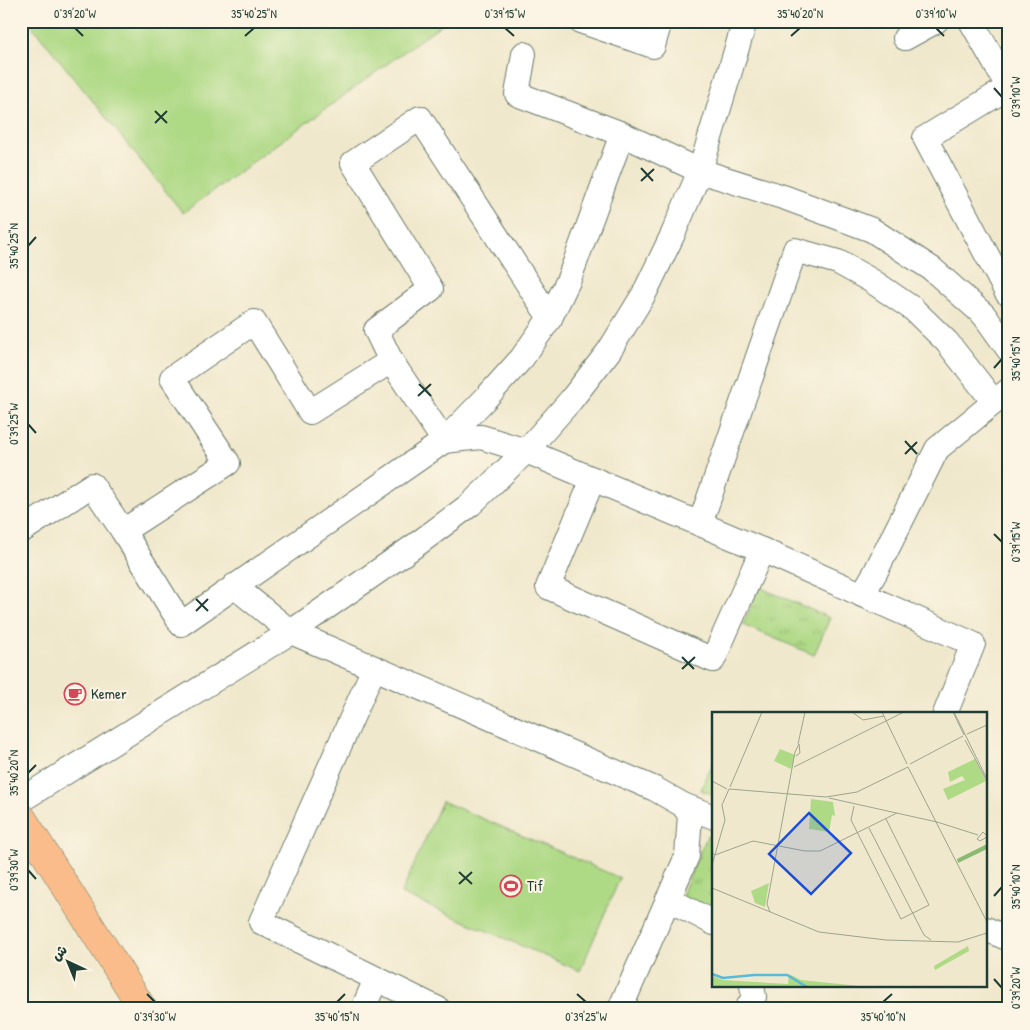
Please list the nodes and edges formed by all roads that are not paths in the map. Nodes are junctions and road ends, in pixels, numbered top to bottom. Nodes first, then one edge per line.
1 (580, 21) edge
2 (660, 21) edge
3 (936, 21) edge
4 (971, 21) edge
5 (743, 22) edge
6 (906, 38) dead end
7 (524, 54) dead end
8 (1009, 87) edge
9 (622, 134) junction
10 (700, 171) junction
11 (1008, 293) edge
12 (984, 314) junction
13 (550, 318) junction
14 (1009, 350) edge
15 (391, 361) junction
16 (1001, 396) edge
17 (444, 441) junction
18 (526, 450) junction
19 (593, 479) junction
20 (700, 524) junction
21 (123, 531) junction
22 (21, 532) edge
23 (762, 550) junction
24 (234, 586) junction
25 (862, 595) junction
26 (291, 632) junction
27 (374, 668) junction
28 (946, 712) edge
29 (21, 800) edge
30 (683, 805) junction
31 (21, 816) edge
32 (712, 816) edge
33 (668, 899) junction
34 (712, 922) edge
35 (988, 930) edge
36 (1009, 939) edge
37 (376, 979) junction
38 (752, 988) edge
39 (144, 1009) edge
40 (363, 1009) edge
41 (438, 1009) edge
42 (620, 1009) edge
43 (747, 1009) edge

1 - 2 street
3 - 6 street
4 - 8 street
5 - 10 street
7 - 9 street
8 - 11 street
9 - 10 street
9 - 13 street
10 - 12 street
10 - 18 street
11 - 12 street
12 - 14 street
13 - 15 street
13 - 17 street
15 - 17 street
15 - 21 street
16 - 20 street
16 - 25 street
17 - 18 street
17 - 24 street
18 - 19 street
18 - 26 street
19 - 20 street
19 - 23 street
20 - 23 street
21 - 22 street
21 - 24 street
23 - 25 street
24 - 26 street
25 - 28 street
26 - 27 street
26 - 29 street
27 - 30 street
27 - 37 street
30 - 32 street
30 - 33 street
31 - 39 main road
33 - 34 street
33 - 42 street
35 - 36 street
37 - 40 street
37 - 41 street
38 - 43 street

